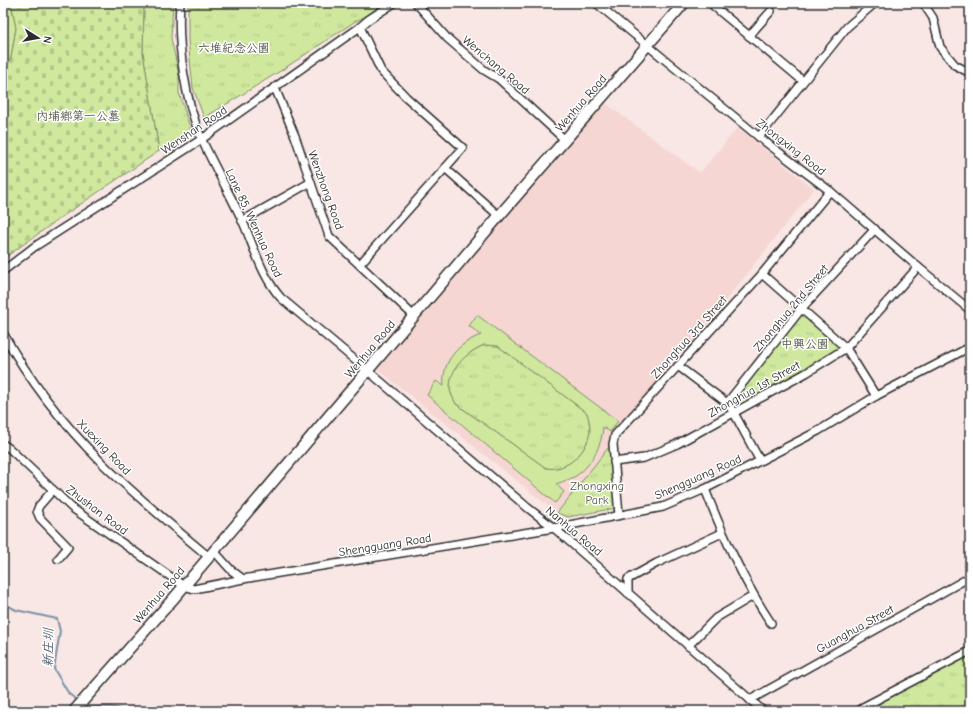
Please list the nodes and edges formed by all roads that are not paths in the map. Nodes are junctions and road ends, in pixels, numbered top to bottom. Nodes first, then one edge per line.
1 (180, 3) edge
2 (394, 3) edge
3 (416, 3) edge
4 (596, 3) edge
5 (684, 3) edge
6 (710, 3) edge
7 (874, 3) edge
8 (923, 3) edge
9 (771, 11) dead end
10 (360, 28) junction
11 (749, 36) junction
12 (648, 46) junction
13 (970, 73) edge
14 (803, 81) junction
15 (275, 88) junction
16 (759, 136) junction
17 (202, 139) junction
18 (565, 140) junction
19 (445, 168) junction
20 (311, 182) junction
21 (830, 191) junction
22 (499, 216) junction
23 (242, 221) junction
24 (875, 229) junction
25 (360, 264) junction
26 (918, 267) junction
27 (3, 271) edge
28 (762, 274) junction
29 (802, 308) junction
30 (970, 310) edge
31 (414, 316) junction
32 (3, 333) edge
33 (970, 347) edge
34 (846, 348) junction
35 (678, 366) junction
36 (368, 371) junction
37 (876, 396) junction
38 (727, 403) junction
39 (734, 413) junction
40 (3, 444) edge
41 (760, 461) junction
42 (614, 462) junction
43 (705, 489) junction
44 (53, 490) junction
45 (619, 515) junction
46 (554, 528) junction
47 (722, 533) junction
48 (212, 554) junction
49 (58, 559) dead end
50 (970, 577) edge
51 (243, 579) junction
52 (184, 586) junction
53 (628, 593) junction
54 (753, 596) junction
55 (771, 623) dead end
56 (688, 646) junction
57 (970, 651) edge
58 (750, 700) junction
59 (74, 711) edge
60 (763, 711) edge
61 (858, 711) edge

1 - 17 street, Lane 85, Wenhua Road
2 - 10 street, Wenshan Road
3 - 18 street, Wenchang Road
4 - 12 street, Zhongxing Road
5 - 12 street, Wenhua Road
6 - 11 street
7 - 14 street
8 - 13 street
9 - 11 street
10 - 15 street, Wenshan Road
10 - 19 street
11 - 14 street
12 - 16 street, Zhongxing Road
12 - 18 street, Wenhua Road
14 - 16 street
15 - 17 street, Wenshan Road
15 - 20 street, Wenzhong Road
16 - 21 street, Zhongxing Road
17 - 23 street, Lane 85, Wenhua Road
17 - 27 street, Wenshan Road
18 - 22 street, Wenhua Road
19 - 22 street
19 - 25 street
20 - 23 street
20 - 25 street, Wenzhong Road
21 - 24 street, Zhongxing Road
21 - 28 street, Zhonghua 3rd Street
22 - 31 street, Wenhua Road
23 - 36 street, Lane 85, Wenhua Road
24 - 26 street, Zhongxing Road
24 - 29 street, Zhonghua 2nd Street
25 - 31 street, Wenzhong Road
26 - 30 street, Zhongxing Road
26 - 34 street, Zhonghua 1st Street
28 - 29 street
28 - 35 street, Zhonghua 3rd Street
29 - 34 street
29 - 38 street, Zhonghua 2nd Street
31 - 36 street, Wenhua Road
32 - 48 street, Xuexing Road
33 - 37 street, Shengguang Road
34 - 37 street
34 - 39 street, Zhonghua 1st Street
35 - 38 street
35 - 42 street, Zhonghua 3rd Street
36 - 46 street, Nanhua Road
36 - 48 street, Wenhua Road
37 - 41 street, Shengguang Road
38 - 39 street
39 - 41 street
39 - 42 street, Zhonghua 1st Street
40 - 44 street, Zhushan Road
41 - 43 street, Shengguang Road
42 - 45 street, Zhonghua 3rd Street
43 - 45 street, Shengguang Road
43 - 47 street
44 - 49 street
44 - 52 street, Zhushan Road
45 - 46 street, Shengguang Road
46 - 51 street, Shengguang Road
46 - 53 street, Nanhua Road
47 - 53 street
47 - 54 street
48 - 51 street
48 - 52 street, Wenhua Road
50 - 58 street, Guanghua Street
51 - 52 street, Shengguang Road
52 - 59 street, Wenhua Road
53 - 56 street, Nanhua Road
54 - 55 street
54 - 56 street
56 - 58 street, Nanhua Road
57 - 61 street
58 - 60 street, Nanhua Road

